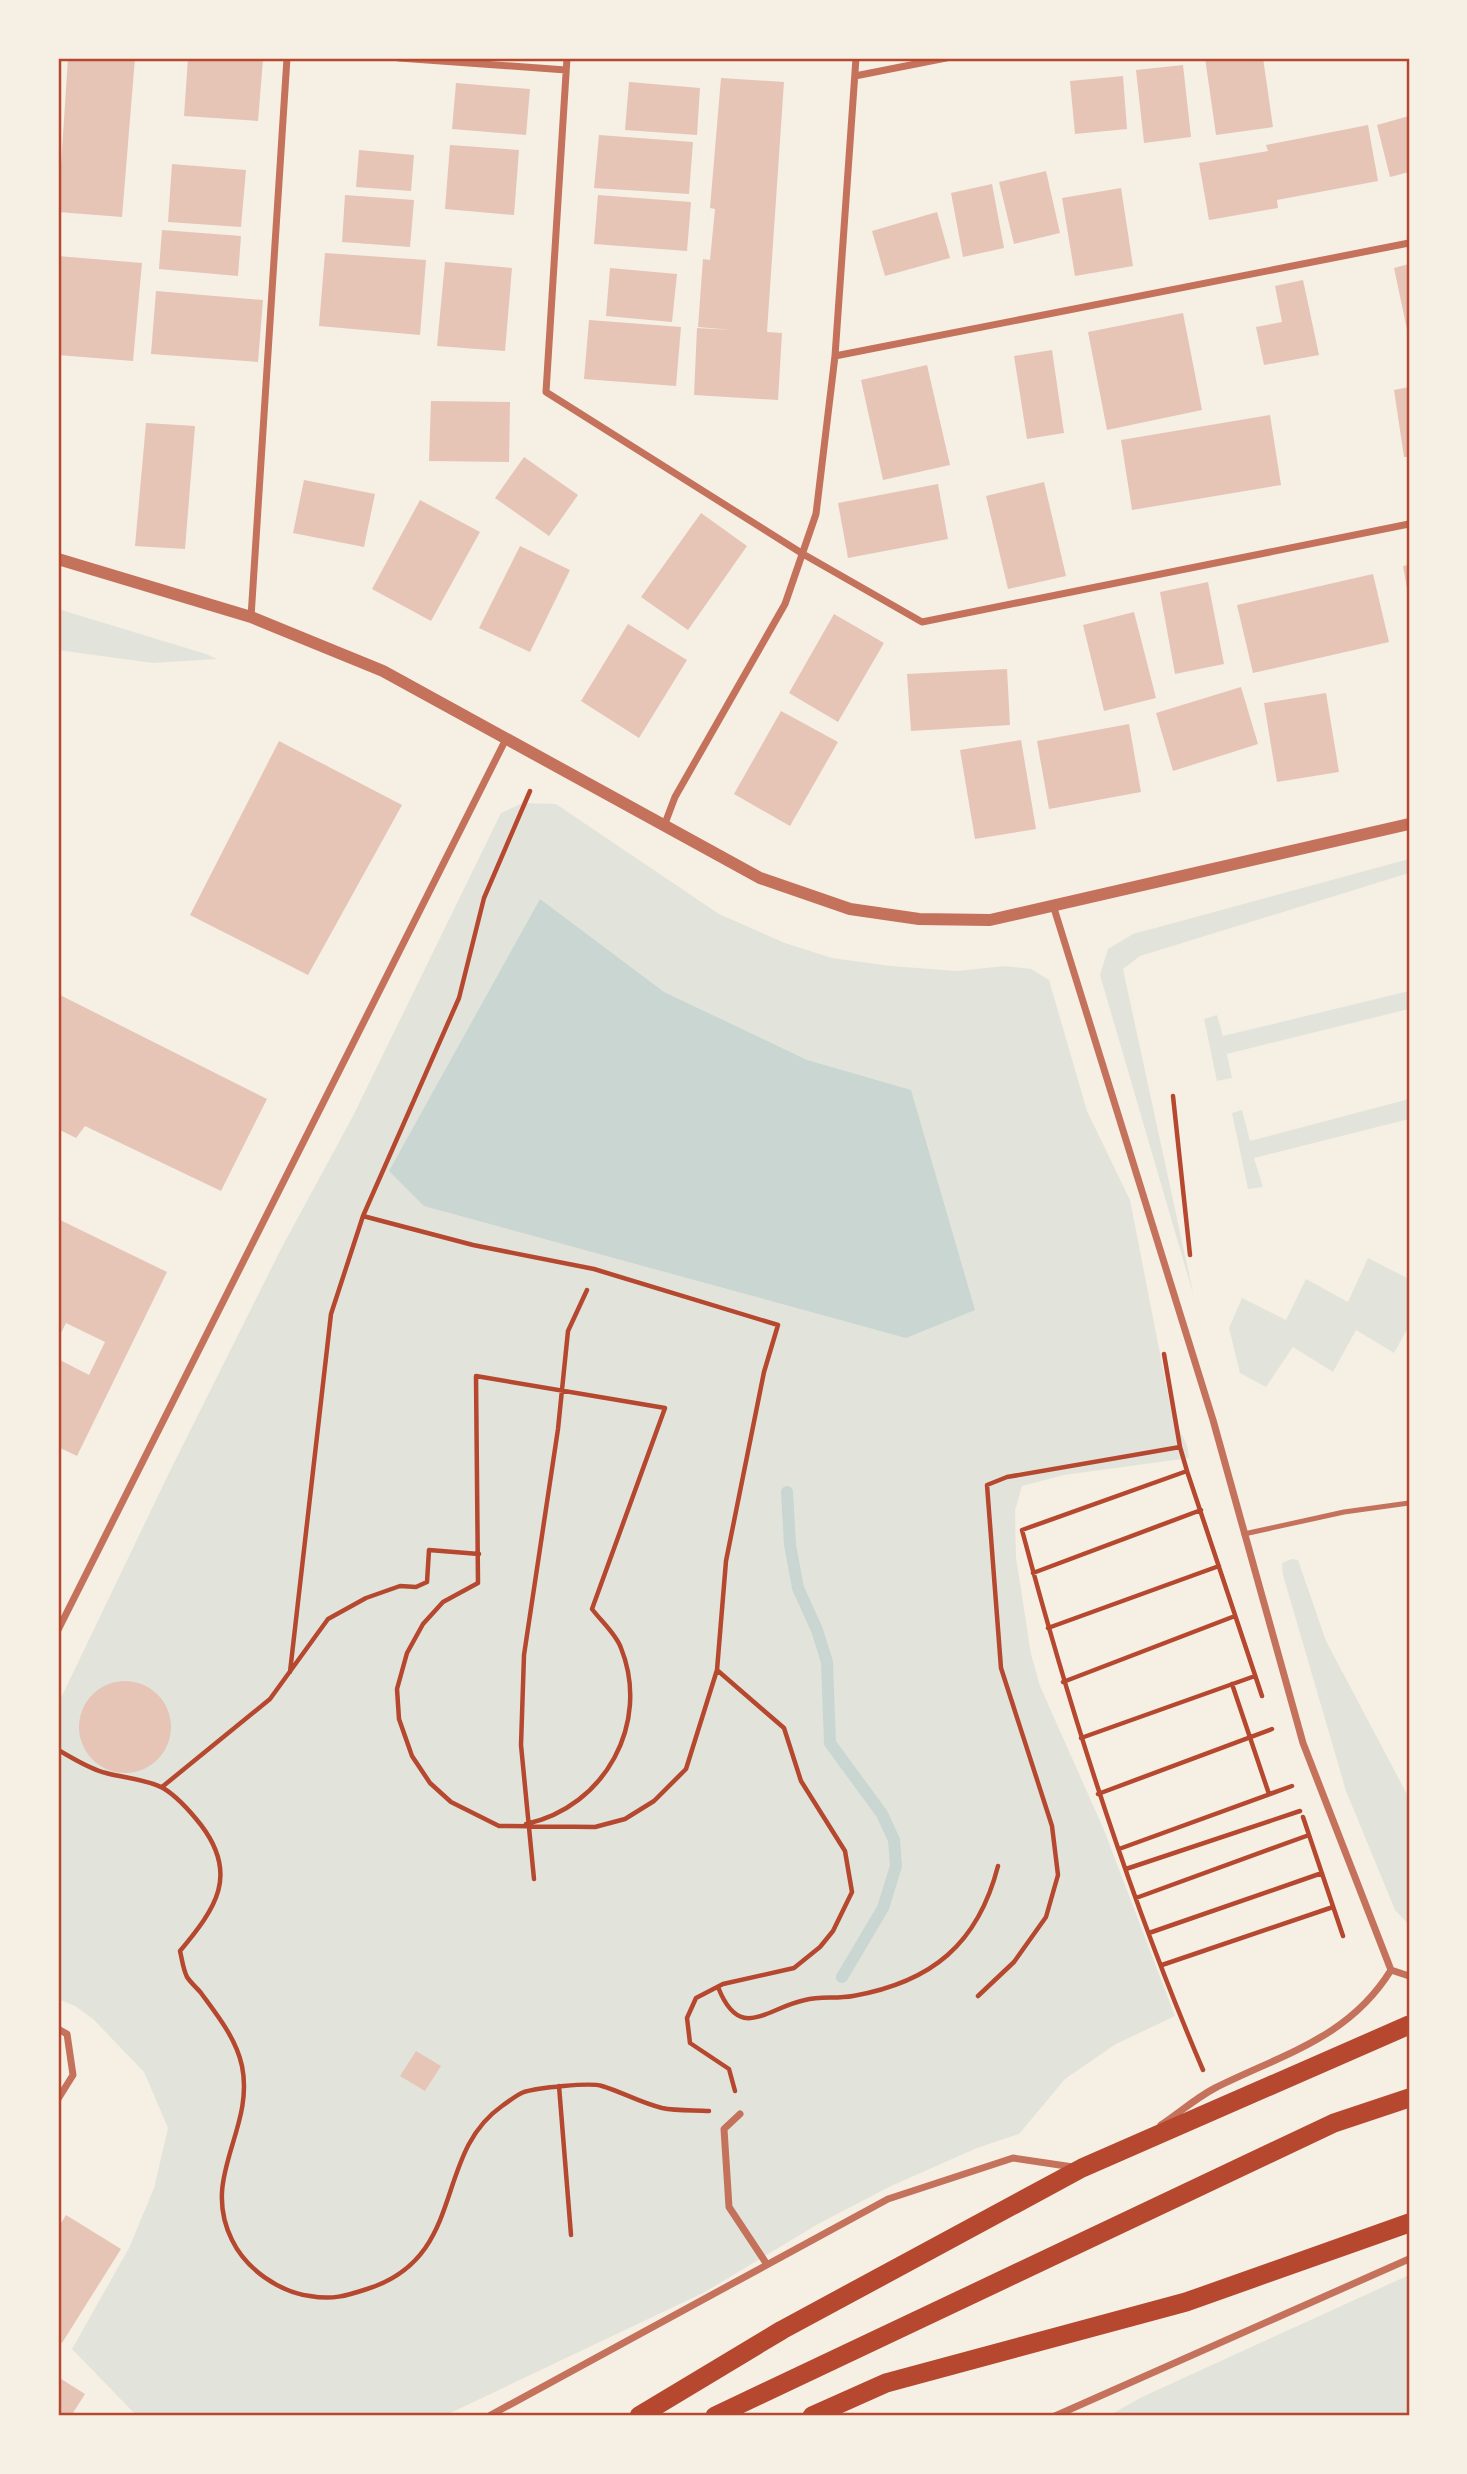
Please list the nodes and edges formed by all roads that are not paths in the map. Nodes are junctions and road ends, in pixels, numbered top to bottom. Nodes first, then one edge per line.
1 (287, 58) edge
2 (400, 58) edge
3 (567, 58) edge
4 (856, 58) edge
5 (946, 58) edge
6 (566, 70) junction
7 (855, 76) junction
8 (1409, 243) edge
9 (835, 356) junction
10 (1409, 524) edge
11 (803, 554) junction
12 (58, 559) edge
13 (251, 617) junction
14 (506, 739) junction
15 (1409, 824) edge
16 (664, 826) junction
17 (1054, 905) junction
18 (1409, 1503) edge
19 (1244, 1534) junction
20 (58, 1630) edge
21 (1391, 1970) junction
22 (1409, 1976) edge
23 (1409, 2025) edge
24 (58, 2029) edge
25 (1409, 2098) edge
26 (58, 2099) edge
27 (740, 2114) road end
28 (1132, 2146) junction
29 (1082, 2168) junction
30 (1409, 2223) edge
31 (1409, 2259) edge
32 (766, 2263) junction
33 (489, 2416) edge
34 (639, 2416) edge
35 (715, 2416) edge
36 (812, 2416) edge
37 (1055, 2416) edge

1 - 13 street
2 - 6 street
3 - 6 street
4 - 7 street
5 - 7 street
6 - 11 street
7 - 9 street
8 - 9 street
9 - 11 street
10 - 11 street
11 - 16 street
12 - 13 street
13 - 14 street
14 - 16 street
14 - 20 street
15 - 17 street
16 - 17 street
17 - 19 street
18 - 19 lane
19 - 21 street
21 - 22 street
21 - 28 street
23 - 28 highway
24 - 26 street
25 - 35 highway
27 - 32 street
28 - 29 highway
29 - 32 street
29 - 34 highway
30 - 36 highway
31 - 37 street
32 - 33 street

